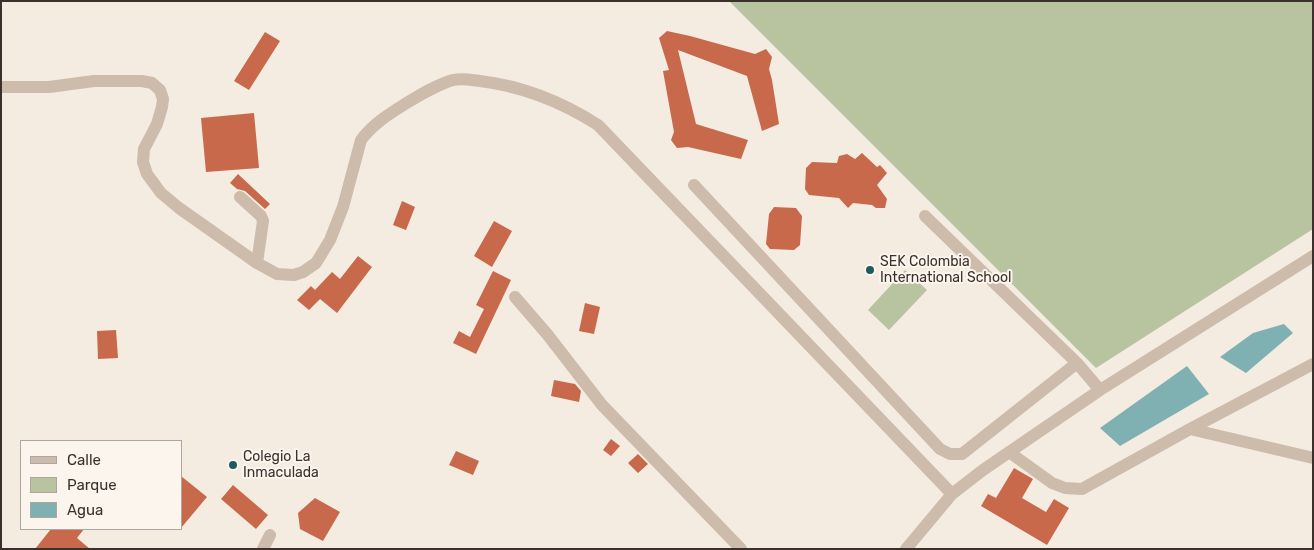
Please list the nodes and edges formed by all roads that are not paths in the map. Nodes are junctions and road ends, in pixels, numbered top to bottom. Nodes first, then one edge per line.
1 (1, 87) edge
2 (694, 185) dead end
3 (240, 197) dead end
4 (925, 216) dead end
5 (1313, 256) edge
6 (257, 263) junction
7 (516, 297) dead end
8 (1077, 363) junction
9 (1313, 364) edge
10 (1100, 390) junction
11 (1190, 429) junction
12 (1009, 452) junction
13 (1313, 458) edge
14 (952, 494) junction
15 (270, 535) dead end
16 (263, 549) edge
17 (741, 549) edge
18 (906, 549) edge

1 - 6 street
2 - 8 street
3 - 6 street
4 - 8 street
5 - 10 street
6 - 14 street
7 - 17 street
8 - 10 street
9 - 11 street
10 - 12 street
11 - 12 street
11 - 13 street
12 - 14 street
14 - 18 street
15 - 16 street

